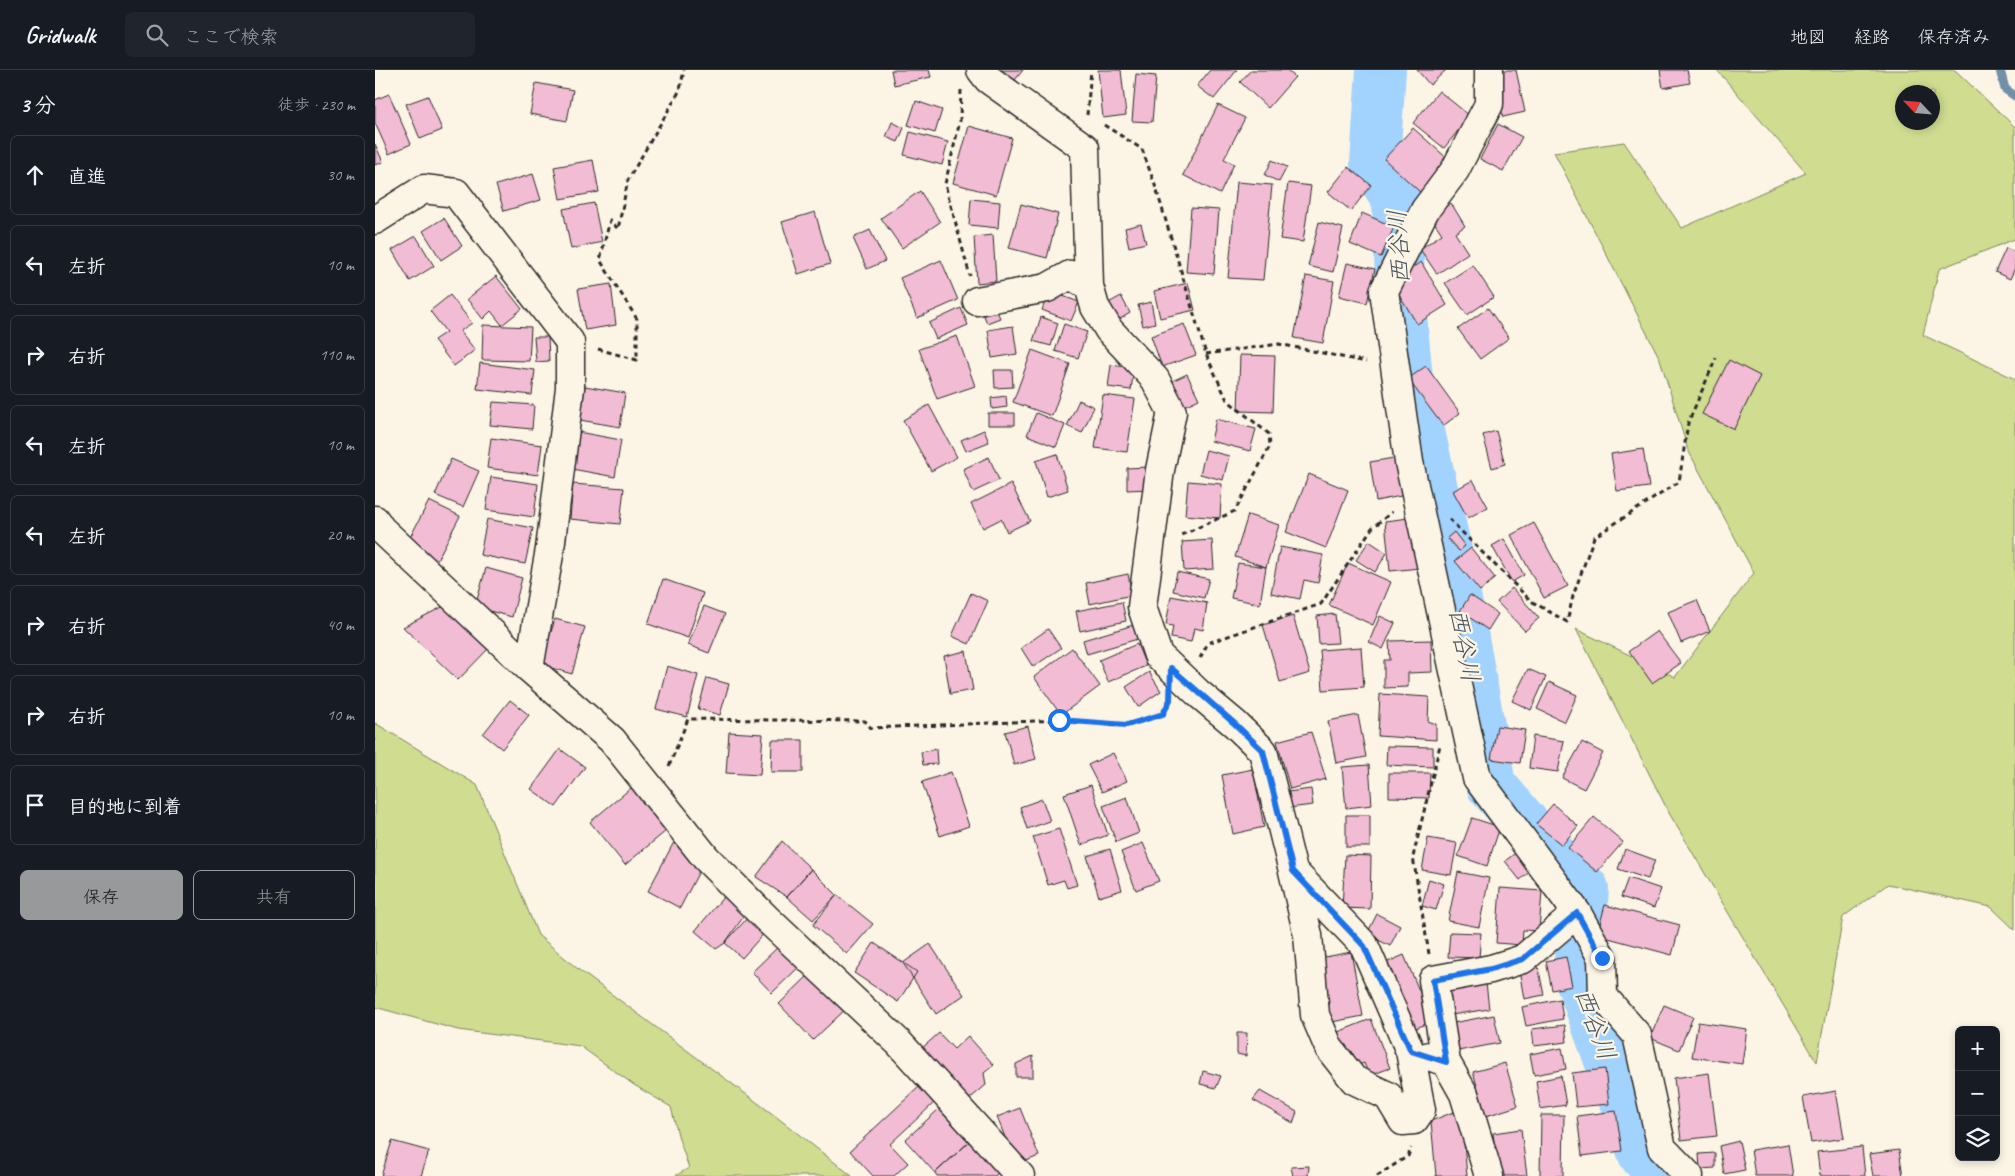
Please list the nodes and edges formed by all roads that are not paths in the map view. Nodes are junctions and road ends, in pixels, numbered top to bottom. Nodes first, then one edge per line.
1 (1489, 70) edge
2 (971, 78) edge
3 (375, 220) edge
4 (1089, 286) junction
5 (977, 300) road end
6 (375, 520) edge
7 (529, 668) junction
8 (1293, 871) junction
9 (1577, 913) junction
10 (1411, 1051) junction
11 (1446, 1062) junction
12 (1020, 1176) edge
13 (1489, 1176) edge
14 (1689, 1176) edge

1 - 9 street
2 - 4 street
3 - 7 street
4 - 5 street
4 - 8 street
6 - 7 street
7 - 12 street
8 - 10 street
8 - 10 street
9 - 11 street
9 - 14 street
10 - 11 street
11 - 13 street

